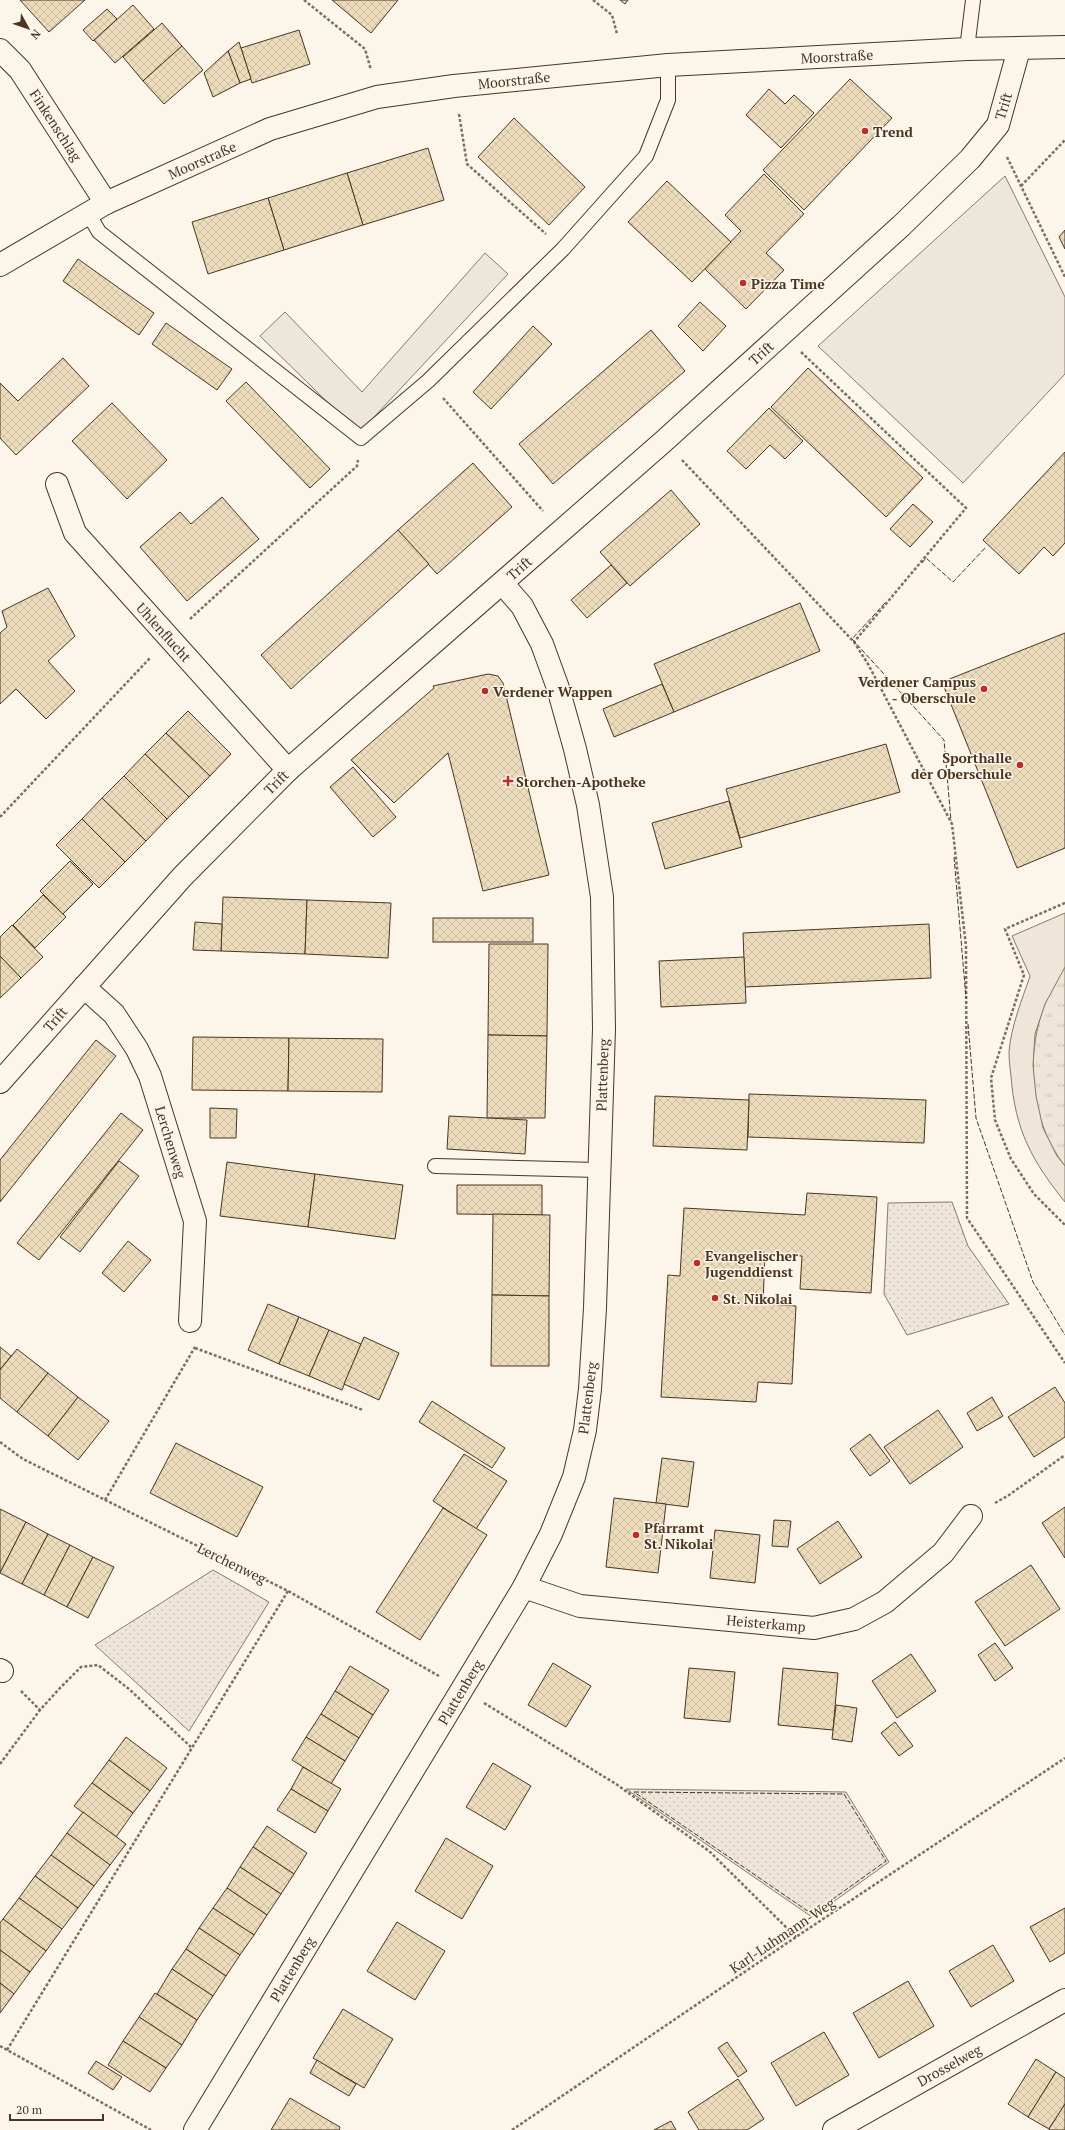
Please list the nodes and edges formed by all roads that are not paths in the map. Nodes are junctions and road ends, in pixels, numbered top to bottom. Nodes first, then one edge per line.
1 (973, 0) edge
2 (1065, 47) edge
3 (967, 49) junction
4 (1019, 49) junction
5 (0, 50) edge
6 (668, 65) junction
7 (97, 208) junction
8 (0, 265) edge
9 (58, 484) dead end
10 (502, 583) junction
11 (288, 770) junction
12 (84, 987) junction
13 (0, 1082) edge
14 (435, 1166) dead end
15 (598, 1170) junction
16 (190, 1321) road end
17 (971, 1516) road end
18 (524, 1587) junction
19 (1065, 2000) edge
20 (195, 2130) edge
21 (834, 2130) edge

1 - 3 lane
2 - 4 street, Moorstraße
3 - 4 street, Moorstraße
3 - 6 street, Moorstraße
4 - 10 street, Trift
5 - 7 street, Finkenschlag
6 - 7 street, Moorstraße
6 - 7 lane
7 - 8 street, Moorstraße
9 - 11 street, Uhlenflucht
10 - 11 street, Trift
10 - 15 street, Plattenberg
11 - 12 street, Trift
12 - 13 street, Trift
12 - 16 street, Lerchenweg
14 - 15 lane
15 - 18 street, Plattenberg
17 - 18 street, Heisterkamp
18 - 20 street, Plattenberg
19 - 21 street, Drosselweg

